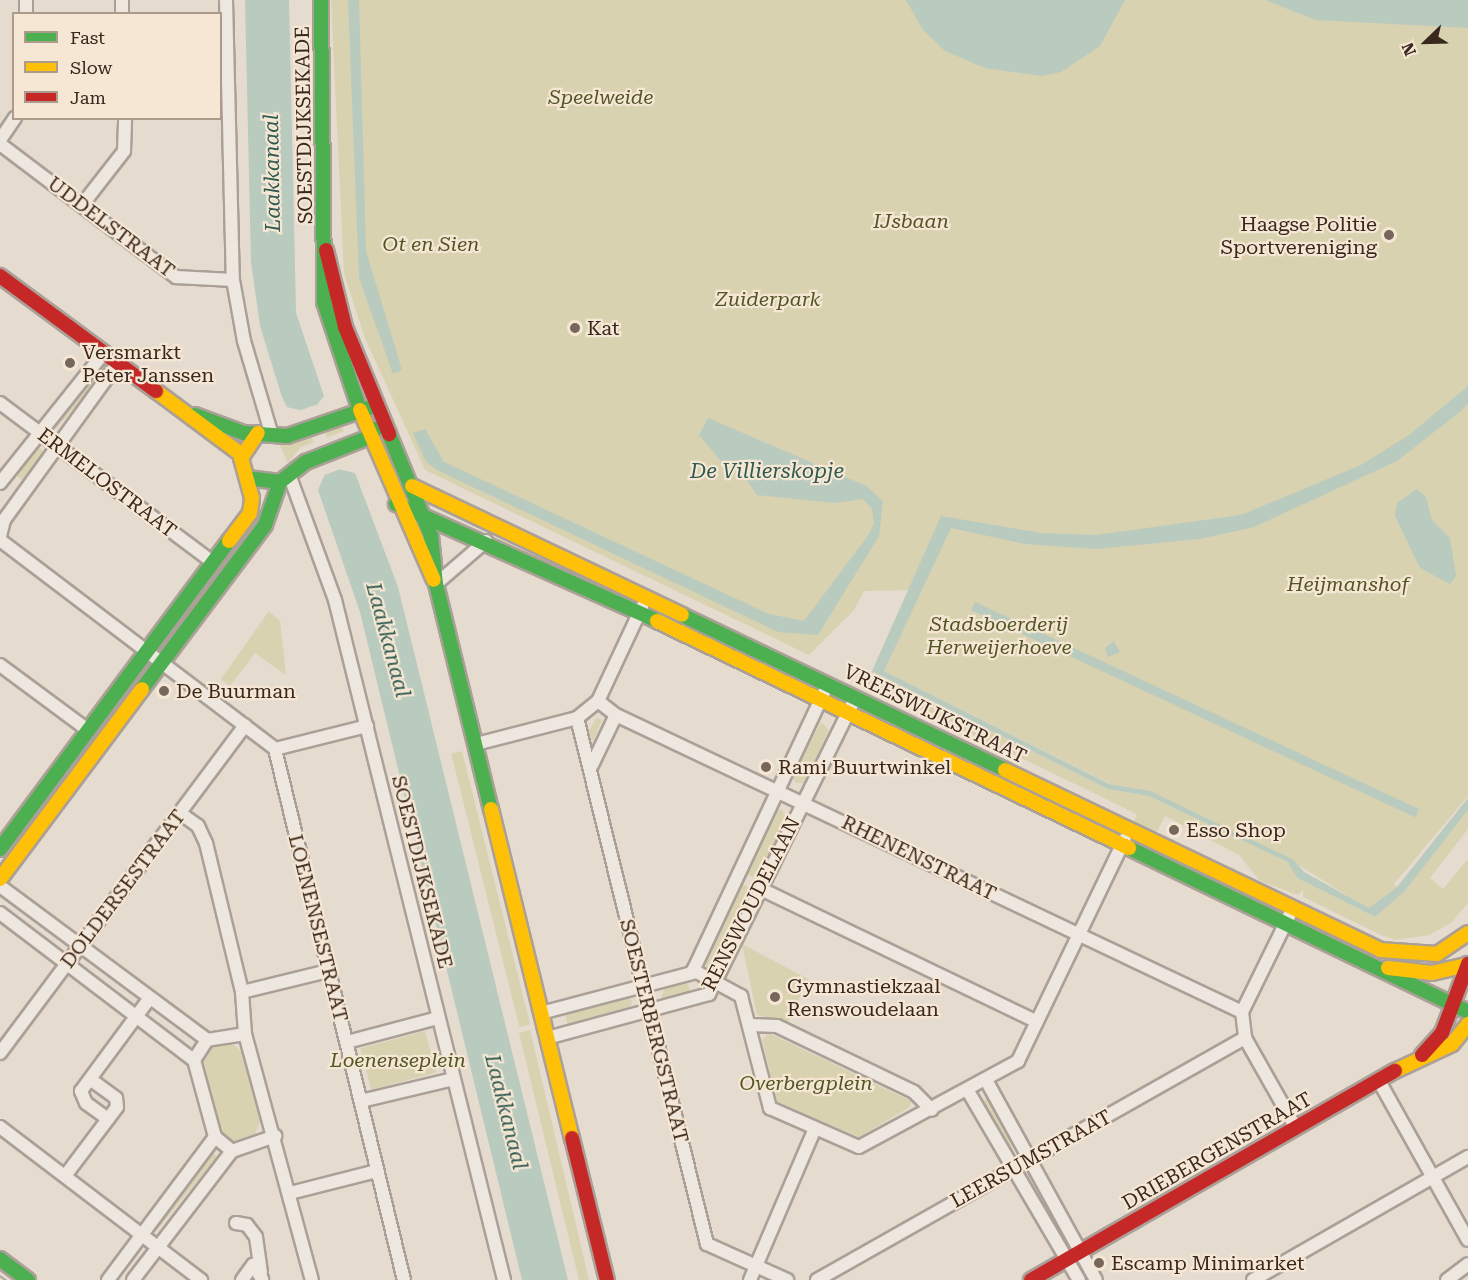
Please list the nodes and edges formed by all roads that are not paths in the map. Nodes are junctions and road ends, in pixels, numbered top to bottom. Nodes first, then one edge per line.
1 (226, 0) edge
2 (321, 0) edge
3 (14, 120) edge
4 (124, 120) edge
5 (0, 142) edge
6 (82, 205) junction
7 (326, 250) junction
8 (0, 276) edge
9 (233, 280) junction
10 (103, 354) junction
11 (117, 364) junction
12 (0, 403) edge
13 (360, 408) junction
14 (185, 413) junction
15 (383, 414) junction
16 (39, 432) junction
17 (270, 433) junction
18 (369, 437) junction
19 (60, 447) junction
20 (242, 455) junction
21 (288, 477) junction
22 (247, 478) junction
23 (0, 483) edge
24 (412, 486) junction
25 (396, 504) junction
26 (423, 512) junction
27 (0, 538) edge
28 (486, 541) junction
29 (210, 561) junction
30 (436, 584) junction
31 (646, 598) junction
32 (640, 613) junction
33 (145, 647) junction
34 (162, 662) junction
35 (0, 665) edge
36 (827, 684) junction
37 (855, 698) junction
38 (820, 699) junction
39 (598, 701) junction
40 (848, 712) junction
41 (616, 715) junction
42 (577, 718) junction
43 (245, 724) junction
44 (367, 726) junction
45 (84, 728) junction
46 (476, 744) junction
47 (275, 749) junction
48 (592, 765) junction
49 (777, 790) junction
50 (803, 802) junction
51 (180, 813) junction
52 (1129, 830) junction
53 (1123, 843) junction
54 (0, 849) edge
55 (0, 879) edge
56 (0, 886) edge
57 (761, 889) junction
58 (1293, 908) junction
59 (0, 914) edge
60 (1286, 922) junction
61 (1468, 933) edge
62 (1080, 935) junction
63 (80, 946) junction
64 (1445, 951) junction
65 (1468, 963) edge
66 (66, 965) junction
67 (1381, 967) junction
68 (693, 970) junction
69 (328, 971) junction
70 (716, 982) junction
71 (645, 987) junction
72 (242, 992) junction
73 (149, 999) junction
74 (1461, 1005) edge
75 (652, 1012) junction
76 (1242, 1012) junction
77 (1468, 1012) edge
78 (541, 1013) junction
79 (136, 1017) junction
80 (438, 1018) junction
81 (1038, 1022) junction
82 (1468, 1024) edge
83 (751, 1025) junction
84 (245, 1034) junction
85 (547, 1038) junction
86 (1245, 1038) junction
87 (207, 1040) junction
88 (1468, 1040) edge
89 (347, 1042) junction
90 (1452, 1044) junction
91 (0, 1053) edge
92 (1422, 1055) junction
93 (194, 1060) junction
94 (90, 1079) junction
95 (453, 1079) junction
96 (986, 1080) junction
97 (1379, 1081) junction
98 (968, 1091) junction
99 (361, 1101) junction
100 (932, 1110) junction
101 (108, 1119) junction
102 (0, 1127) edge
103 (815, 1128) junction
104 (1296, 1128) junction
105 (274, 1136) junction
106 (215, 1137) junction
107 (231, 1150) junction
108 (1468, 1157) edge
109 (1029, 1160) junction
110 (1012, 1170) junction
111 (377, 1171) junction
112 (65, 1176) junction
113 (1433, 1178) junction
114 (291, 1192) junction
115 (236, 1223) dead end
116 (142, 1234) junction
117 (1468, 1240) edge
118 (158, 1247) junction
119 (1081, 1251) junction
120 (0, 1259) edge
121 (1067, 1259) junction
122 (1468, 1264) edge
123 (756, 1266) junction
124 (262, 1277) edge
125 (28, 1280) edge
126 (108, 1280) edge
127 (133, 1280) edge
128 (201, 1280) edge
129 (242, 1280) edge
130 (312, 1280) edge
131 (404, 1280) edge
132 (504, 1280) edge
133 (607, 1280) edge
134 (750, 1280) edge
135 (787, 1280) edge
136 (818, 1280) edge
137 (1030, 1280) edge
138 (1079, 1280) edge
139 (1096, 1280) edge
140 (1253, 1280) edge
141 (1447, 1280) edge

1 - 9 street
2 - 7 main road, SOESTDIJKSEKADE
3 - 5 street
4 - 6 street
5 - 6 street, UDDELSTRAAT
6 - 9 street, UDDELSTRAAT
7 - 13 main road, SOESTDIJKSEKADE
7 - 15 main road, SOESTDIJKSEKADE
8 - 10 main road
9 - 17 street
10 - 11 main road
10 - 16 street
11 - 14 main road
11 - 19 street
12 - 16 street, ERMELOSTRAAT
13 - 15 main road
13 - 17 main road
13 - 18 main road, SOESTDIJKSEKADE
14 - 17 main road
14 - 20 main road
15 - 18 main road
15 - 24 main road, SOESTDIJKSEKADE
16 - 19 street, ERMELOSTRAAT
16 - 23 street
17 - 20 main road
18 - 21 main road
18 - 25 main road, SOESTDIJKSEKADE
19 - 27 street
19 - 29 street, ERMELOSTRAAT
20 - 22 main road
21 - 22 main road
21 - 34 main road
21 - 44 street, SOESTDIJKSEKADE
22 - 29 main road
24 - 26 main road, SOESTDIJKSEKADE
24 - 31 main road, VREESWIJKSTRAAT
25 - 26 main road, VREESWIJKSTRAAT
25 - 30 main road, SOESTDIJKSEKADE
26 - 28 main road, VREESWIJKSTRAAT
26 - 30 main road, SOESTDIJKSEKADE
27 - 33 street
28 - 30 street
28 - 32 main road, VREESWIJKSTRAAT
29 - 33 main road
30 - 46 main road, SOESTDIJKSEKADE
31 - 32 street
31 - 36 main road, VREESWIJKSTRAAT
32 - 38 main road, VREESWIJKSTRAAT
32 - 39 street
33 - 34 street
33 - 45 main road
34 - 43 street
34 - 55 main road
35 - 45 street
36 - 37 main road, VREESWIJKSTRAAT
36 - 38 street, RENSWOUDELAAN
37 - 40 street, RENSWOUDELAAN
37 - 52 main road, VREESWIJKSTRAAT
38 - 40 main road, VREESWIJKSTRAAT
38 - 49 street, RENSWOUDELAAN
39 - 41 street, RHENENSTRAAT
39 - 42 street
40 - 50 street, RENSWOUDELAAN
40 - 53 main road, VREESWIJKSTRAAT
41 - 48 street
41 - 49 street, RHENENSTRAAT
42 - 46 street
42 - 48 street, SOESTERBERGSTRAAT
43 - 47 street
43 - 51 street, DOLDERSESTRAAT
44 - 47 street
44 - 80 street, SOESTDIJKSEKADE
45 - 54 main road
46 - 78 main road, SOESTDIJKSEKADE
47 - 69 street, LOENENSESTRAAT
48 - 71 street, SOESTERBERGSTRAAT
49 - 50 street, RHENENSTRAAT
49 - 68 street, RENSWOUDELAAN
50 - 57 street, RENSWOUDELAAN
50 - 62 street, RHENENSTRAAT
51 - 63 street, DOLDERSESTRAAT
51 - 72 street
52 - 53 street
52 - 58 main road, VREESWIJKSTRAAT
53 - 60 main road, VREESWIJKSTRAAT
53 - 62 street
56 - 63 street
57 - 70 street, RENSWOUDELAAN
57 - 81 street
58 - 60 street
58 - 64 main road, VREESWIJKSTRAAT
59 - 66 street
60 - 67 main road, VREESWIJKSTRAAT
60 - 76 street
61 - 64 main road, VREESWIJKSTRAAT
62 - 76 street, RHENENSTRAAT
62 - 81 street
63 - 66 street, DOLDERSESTRAAT
63 - 73 street
64 - 65 main road
65 - 67 main road, VREESWIJKSTRAAT
65 - 74 main road, DRIEBERGENSTRAAT
66 - 79 street
66 - 91 street, DOLDERSESTRAAT
67 - 74 main road, VREESWIJKSTRAAT
68 - 70 street
68 - 71 street, RENSWOUDELAAN
69 - 72 street
69 - 89 street, LOENENSESTRAAT
70 - 75 street, RENSWOUDELAAN
70 - 83 street
71 - 75 street, SOESTERBERGSTRAAT
71 - 78 street, RENSWOUDELAAN
72 - 84 street
73 - 79 street
73 - 87 street
74 - 77 main road, VREESWIJKSTRAAT
74 - 92 main road, DRIEBERGENSTRAAT
75 - 85 street, RENSWOUDELAAN
75 - 123 street, SOESTERBERGSTRAAT
76 - 86 street
78 - 85 main road, SOESTDIJKSEKADE
79 - 93 street
79 - 94 street
80 - 89 street
80 - 95 street, SOESTDIJKSEKADE
81 - 96 street
82 - 90 main road
83 - 100 street
83 - 103 street
84 - 87 street
84 - 105 street
85 - 133 main road, SOESTDIJKSEKADE
86 - 104 street
86 - 109 street, LEERSUMSTRAAT
87 - 93 street
88 - 90 street
89 - 99 street, LOENENSESTRAAT
90 - 92 main road, DRIEBERGENSTRAAT
92 - 97 main road, DRIEBERGENSTRAAT
93 - 106 street
94 - 101 street
94 - 101 street
95 - 99 street
95 - 132 street, SOESTDIJKSEKADE
96 - 98 street
96 - 109 street
97 - 104 main road, DRIEBERGENSTRAAT
97 - 113 street
98 - 100 street
98 - 110 street
99 - 111 street, LOENENSESTRAAT
100 - 103 street
101 - 112 street
102 - 112 street
103 - 123 street
104 - 119 main road, DRIEBERGENSTRAAT
105 - 107 street
105 - 114 street
106 - 107 street
106 - 116 street
107 - 118 street
108 - 113 street
109 - 110 street, LEERSUMSTRAAT
109 - 119 street
110 - 121 street
110 - 136 street, LEERSUMSTRAAT
111 - 114 street
111 - 131 street, LOENENSESTRAAT
112 - 116 street
113 - 117 street
113 - 140 street
114 - 130 street
115 - 124 street
116 - 118 street
116 - 126 street
118 - 127 street
118 - 128 street
119 - 121 main road, DRIEBERGENSTRAAT
119 - 139 street
120 - 125 main road
121 - 137 main road, DRIEBERGENSTRAAT
121 - 138 street
122 - 141 street
123 - 134 street
123 - 135 street
124 - 129 street

